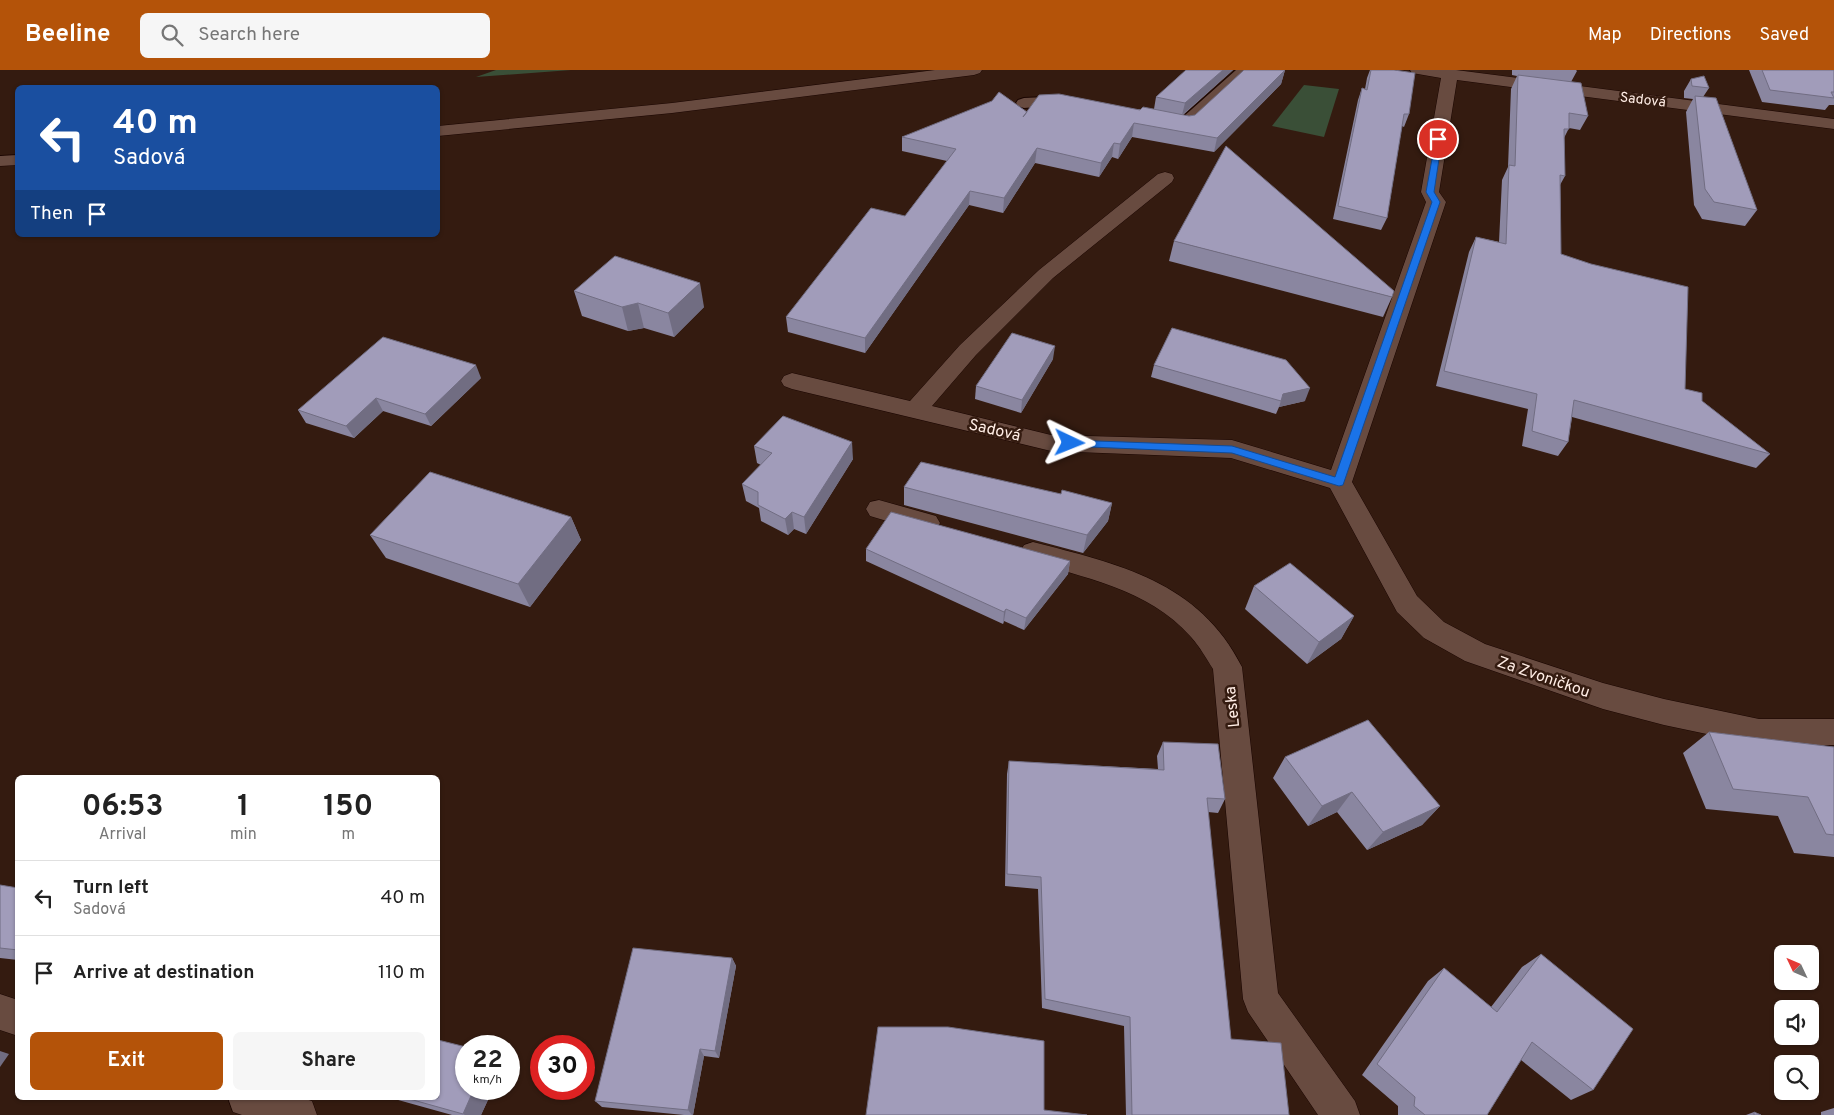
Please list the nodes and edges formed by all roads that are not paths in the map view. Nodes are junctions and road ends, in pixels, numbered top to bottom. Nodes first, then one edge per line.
1 (974, 70) edge
2 (1245, 70) edge
3 (1418, 70) edge
4 (1452, 74) junction
5 (1081, 102) edge
6 (1024, 103) dead end
7 (1148, 115) edge
8 (1834, 124) edge
9 (440, 131) edge
10 (15, 160) edge
11 (0, 161) edge
12 (1165, 178) dead end
13 (792, 381) dead end
14 (916, 410) junction
15 (1339, 482) junction
16 (879, 509) dead end
17 (952, 530) edge
18 (1007, 545) edge
19 (1834, 732) edge
20 (0, 1012) edge
21 (15, 1017) edge
22 (253, 1100) edge
23 (298, 1115) edge
24 (1341, 1115) edge

1 - 9 street
2 - 7 lane
3 - 4 street, Sadová
4 - 8 street, Sadová
4 - 15 street
5 - 6 lane
10 - 11 street
12 - 14 street
13 - 14 street, Sadová
14 - 15 street, Sadová
15 - 19 street, Za Zvoničkou
16 - 17 street
18 - 24 street, Leska
20 - 21 street
22 - 23 street

